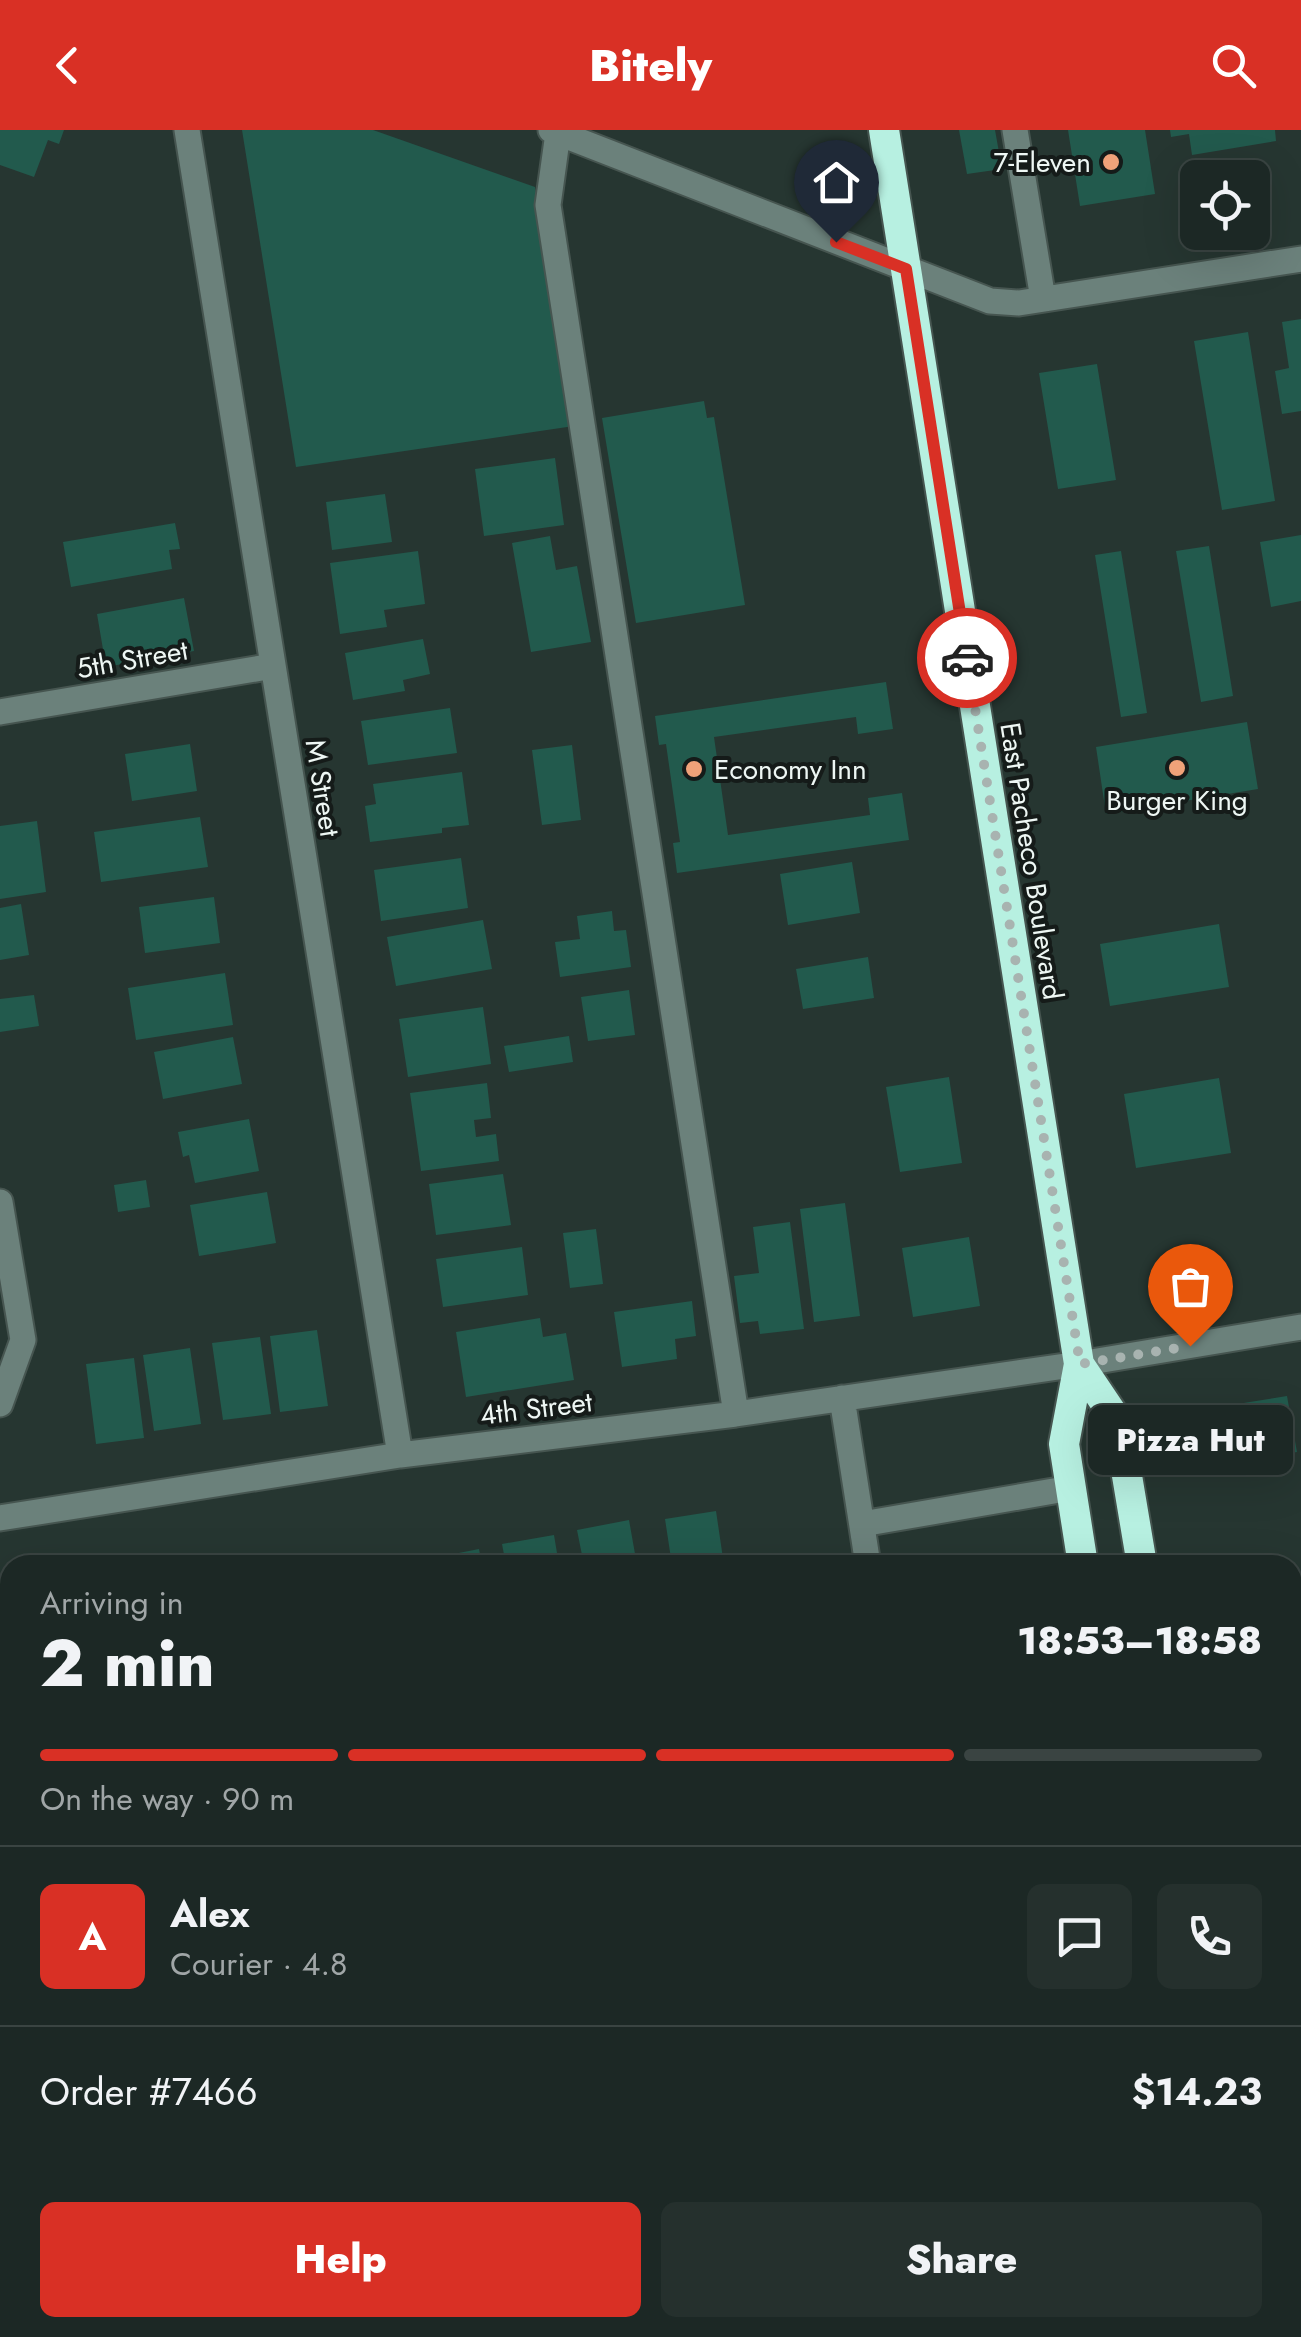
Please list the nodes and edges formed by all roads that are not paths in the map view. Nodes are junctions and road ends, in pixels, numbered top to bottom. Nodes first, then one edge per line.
1 (187, 130) edge
2 (884, 130) edge
3 (1014, 130) edge
4 (555, 131) edge
5 (1301, 259) edge
6 (906, 269) junction
7 (1044, 300) junction
8 (273, 666) junction
9 (0, 712) edge
10 (0, 1202) edge
11 (1301, 1327) edge
12 (1080, 1364) junction
13 (842, 1398) junction
14 (0, 1404) edge
15 (736, 1414) junction
16 (400, 1455) junction
17 (1071, 1488) junction
18 (0, 1518) edge
19 (862, 1524) junction
20 (867, 1555) edge
21 (1081, 1555) edge
22 (1140, 1555) edge

1 - 8 street, M Street
2 - 6 highway, East Pacheco Boulevard
3 - 7 street
4 - 6 street
4 - 15 street
5 - 7 street
6 - 7 street
6 - 12 highway, East Pacheco Boulevard
8 - 9 street, 5th Street
8 - 16 street, M Street
10 - 14 street
11 - 12 street, 4th Street
12 - 13 street, 4th Street
12 - 17 highway, East Pacheco Boulevard
12 - 22 highway, East Pacheco Boulevard
13 - 15 street, 4th Street
13 - 19 street
15 - 16 street, 4th Street
16 - 18 street, 4th Street
17 - 19 street
17 - 21 highway, East Pacheco Boulevard
19 - 20 street

